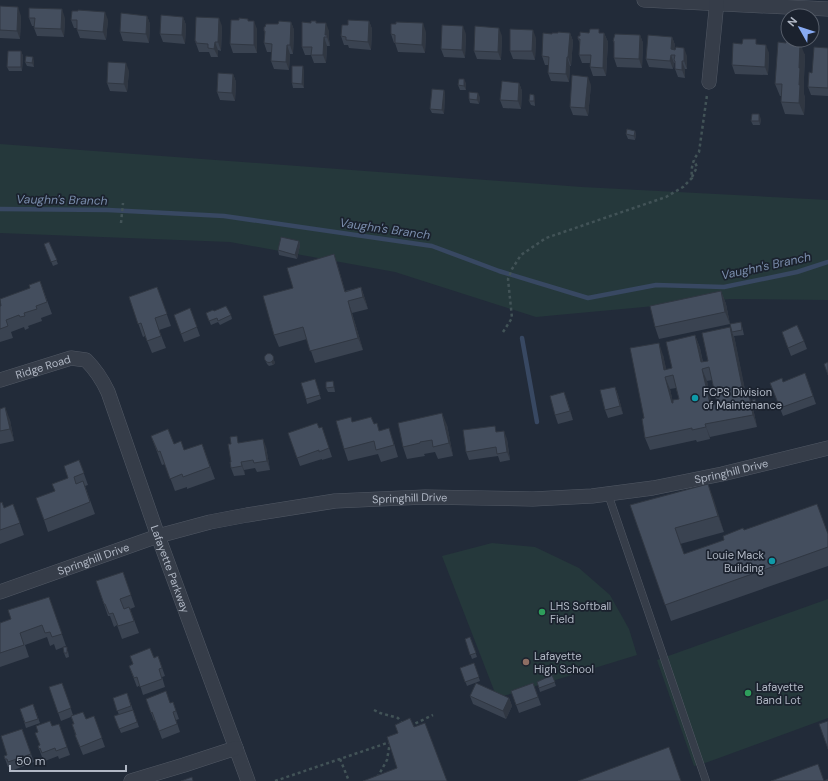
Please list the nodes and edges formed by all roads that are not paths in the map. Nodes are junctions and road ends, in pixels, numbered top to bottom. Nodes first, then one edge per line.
1 (644, 0) edge
2 (717, 2) edge
3 (828, 9) edge
4 (709, 82) road end
5 (86, 360) joint
6 (0, 380) edge
7 (828, 448) edge
8 (608, 494) junction
9 (158, 536) junction
10 (0, 592) edge
11 (236, 748) junction
12 (131, 781) edge
13 (248, 781) edge
14 (706, 781) edge

1 - 2 street
2 - 3 street
2 - 4 street
5 - 6 street, Ridge Road
5 - 9 street, Lafayette Parkway
7 - 8 street, Springhill Drive
8 - 9 street, Springhill Drive
8 - 14 lane
9 - 10 street, Springhill Drive
9 - 11 street, Lafayette Parkway
11 - 12 street
11 - 13 street, Lafayette Parkway

